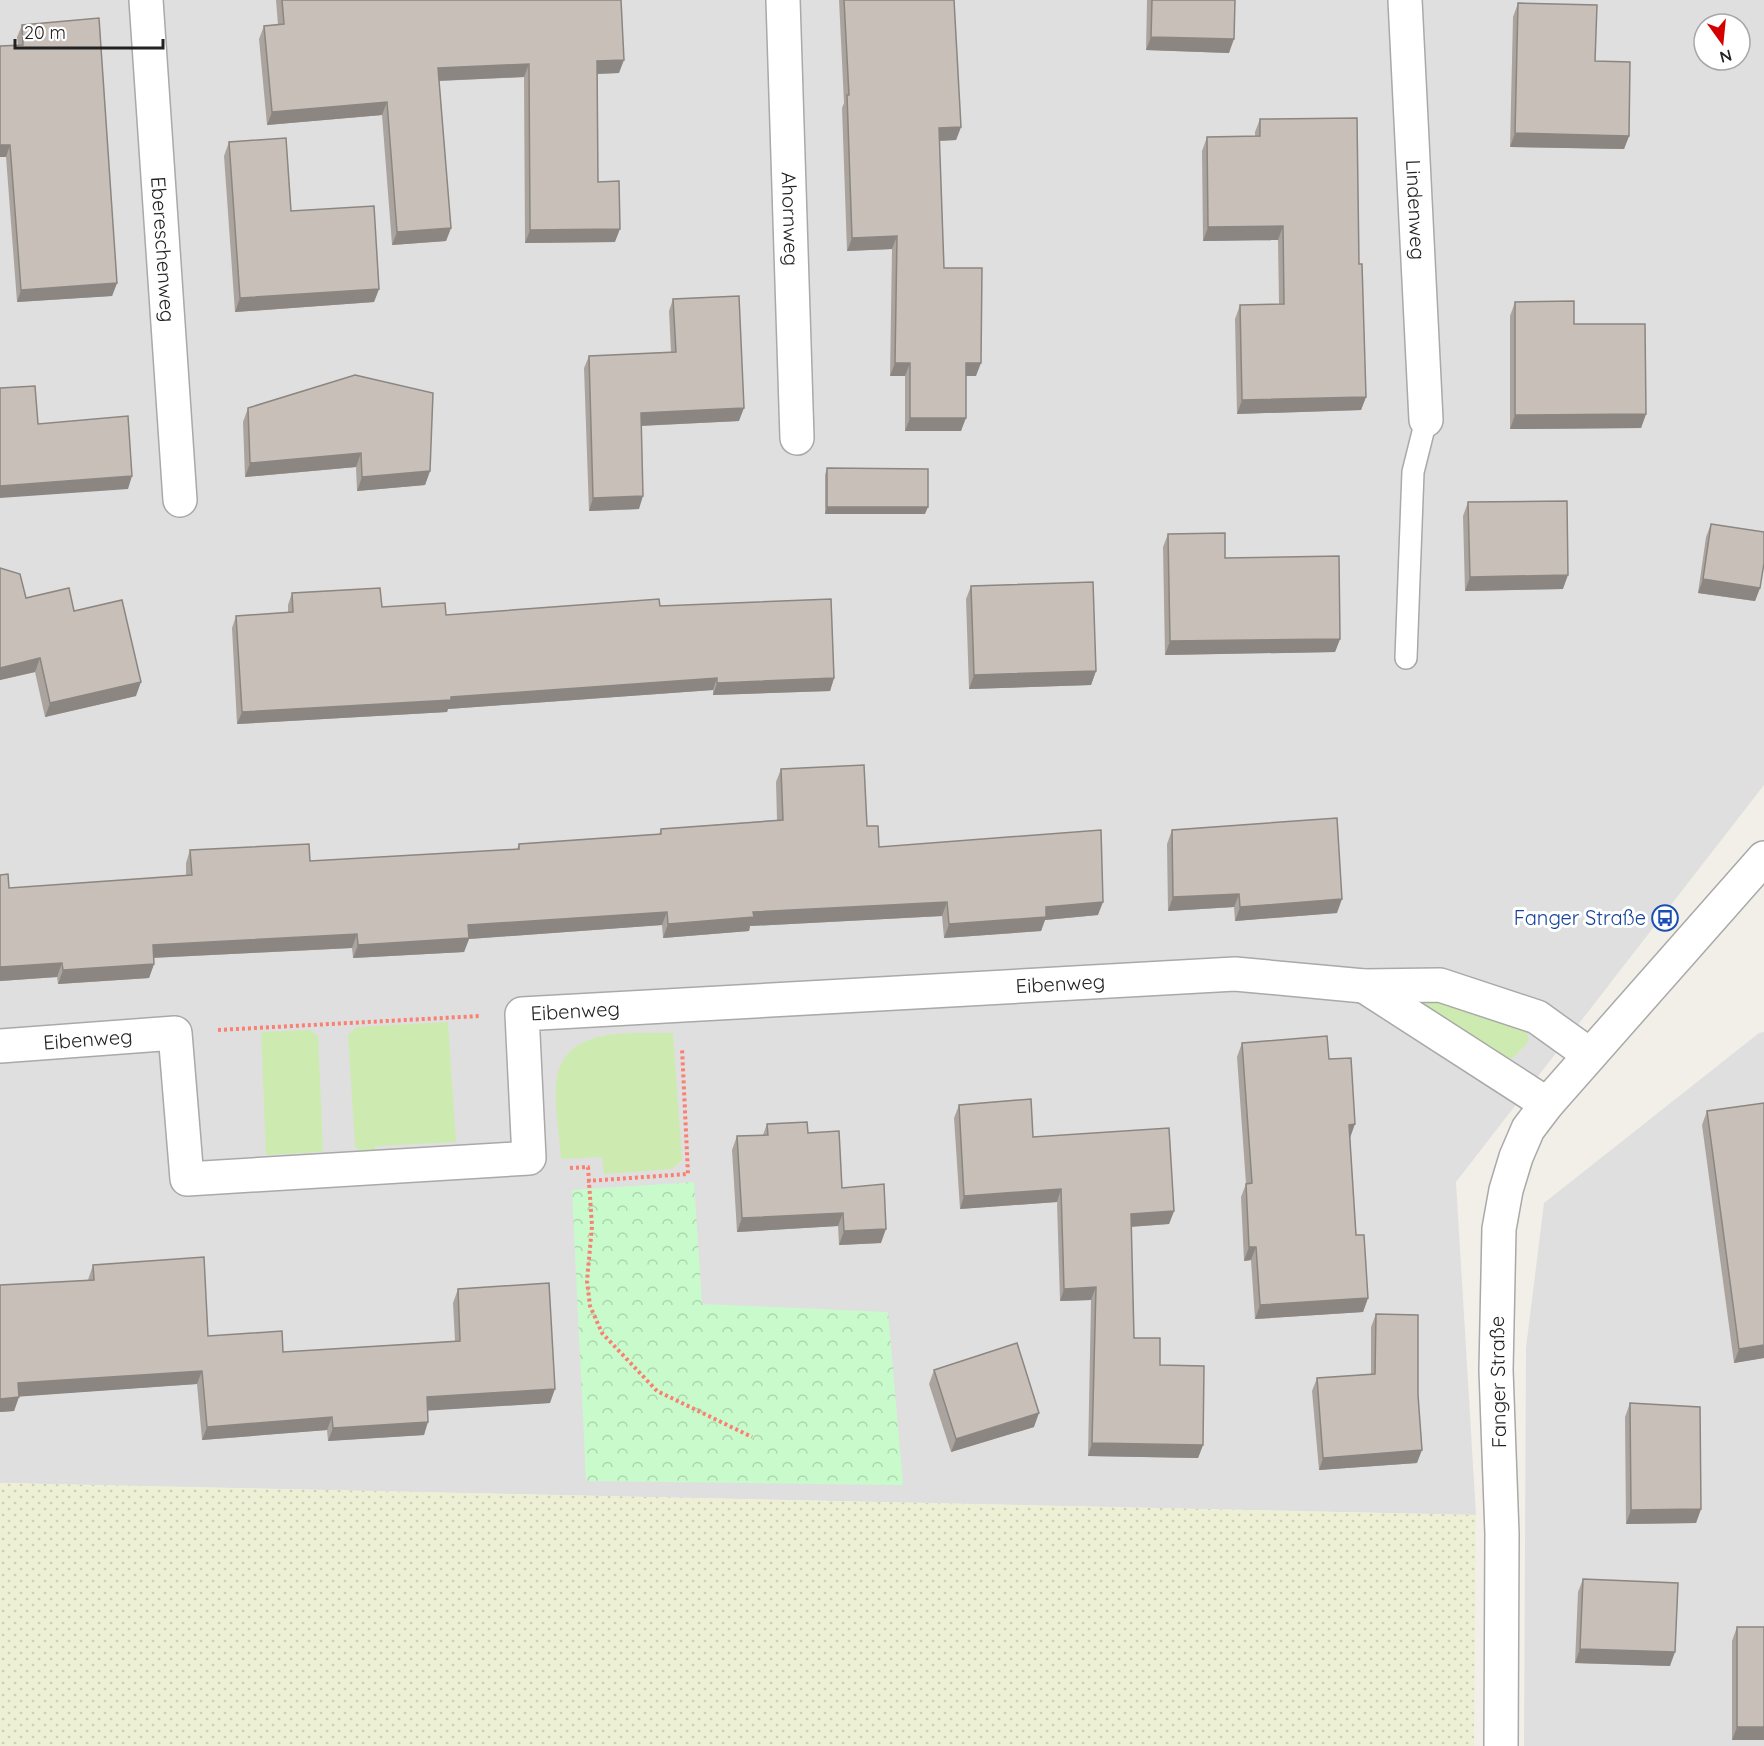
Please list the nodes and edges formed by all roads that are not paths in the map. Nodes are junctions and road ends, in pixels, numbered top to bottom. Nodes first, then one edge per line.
1 (146, 0) edge
2 (783, 0) edge
3 (1405, 0) edge
4 (1426, 420) joint
5 (797, 438) dead end
6 (180, 500) dead end
7 (1406, 658) dead end
8 (1764, 858) edge
9 (1364, 986) junction
10 (0, 1046) edge
11 (1590, 1055) junction
12 (1547, 1104) junction
13 (1501, 1746) edge

1 - 6 street, Ebereschenweg
2 - 5 street, Ahornweg
3 - 4 street, Lindenweg
4 - 7 lane
8 - 11 street, Fanger Straße
9 - 10 street, Eibenweg
9 - 11 street, Eibenweg
9 - 12 street, Eibenweg
11 - 12 street, Fanger Straße
12 - 13 street, Fanger Straße

